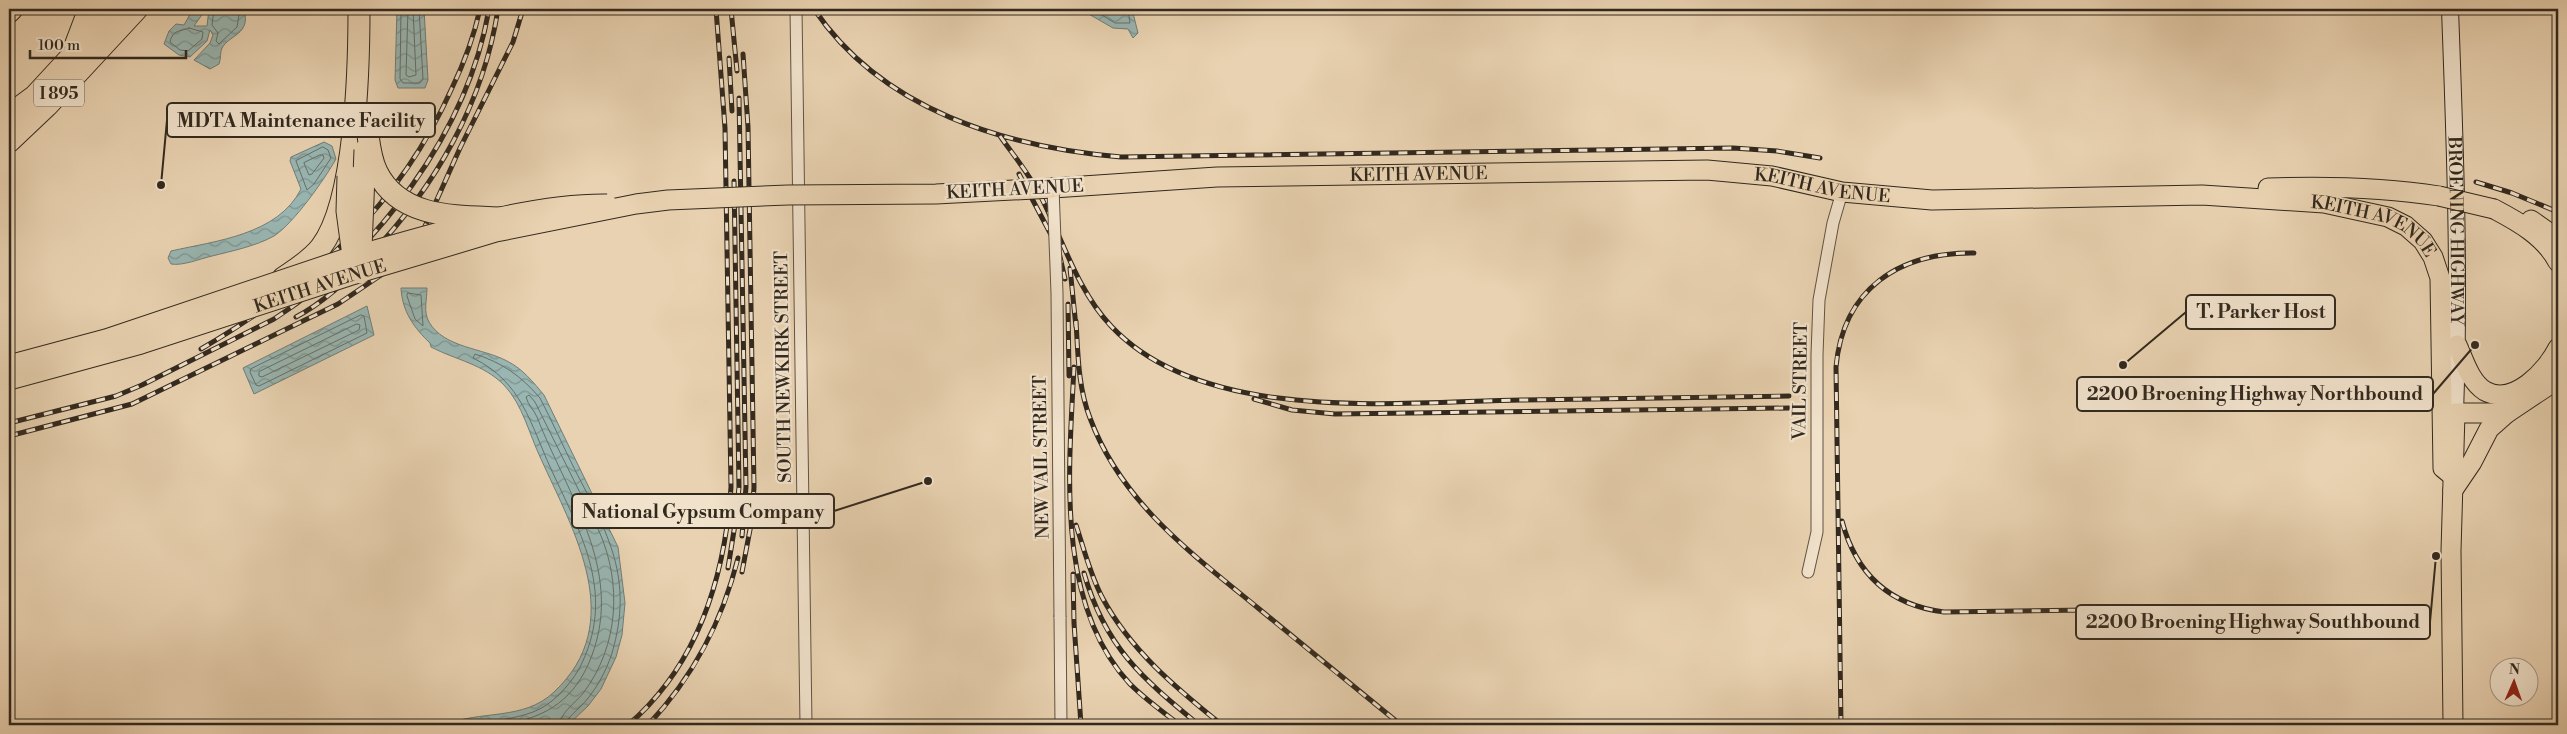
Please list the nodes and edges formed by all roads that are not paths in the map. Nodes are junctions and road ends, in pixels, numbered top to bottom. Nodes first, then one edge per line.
1 (12, 9) edge
2 (137, 9) edge
3 (359, 9) edge
4 (371, 9) edge
5 (796, 9) edge
6 (2450, 9) edge
7 (9, 12) edge
8 (104, 12) edge
9 (40, 92) junction
10 (9, 115) edge
11 (9, 122) edge
12 (367, 127) junction
13 (9, 142) edge
14 (348, 176) junction
15 (1053, 188) junction
16 (1842, 192) junction
17 (1003, 193) dead end
18 (2202, 195) junction
19 (799, 198) junction
20 (636, 204) junction
21 (501, 218) junction
22 (2525, 221) junction
23 (2558, 239) edge
24 (358, 261) junction
25 (2558, 262) edge
26 (283, 278) junction
27 (2457, 345) junction
28 (2558, 348) edge
29 (9, 365) edge
30 (2558, 373) edge
31 (9, 380) edge
32 (2455, 413) junction
33 (2507, 413) junction
34 (2453, 484) junction
35 (1808, 572) dead end
36 (806, 725) edge
37 (1061, 725) edge
38 (2453, 725) edge

1 - 7 highway
2 - 13 highway, I 895
3 - 14 highway
4 - 12 highway
5 - 19 street, SOUTH NEWKIRK STREET
6 - 27 main road, BROENING HIGHWAY
8 - 9 highway, I 895
9 - 10 highway
9 - 11 highway, I 895
12 - 21 highway, bridge
12 - 24 highway, bridge
14 - 24 highway, bridge
14 - 26 highway, bridge
15 - 16 main road, KEITH AVENUE
15 - 20 main road, KEITH AVENUE, bridge
15 - 37 street, NEW VAIL STREET, bridge
16 - 18 main road, KEITH AVENUE
16 - 35 street, VAIL STREET
17 - 19 street, KEITH AVENUE
18 - 22 main road, KEITH AVENUE, bridge
18 - 34 main road, KEITH AVENUE
19 - 36 street, SOUTH NEWKIRK STREET
20 - 21 main road, KEITH AVENUE, bridge
20 - 24 main road, KEITH AVENUE, bridge
21 - 24 main road, KEITH AVENUE, bridge
22 - 23 main road, KEITH AVENUE
22 - 25 main road
24 - 26 main road, KEITH AVENUE, bridge
24 - 31 main road, KEITH AVENUE, bridge
26 - 29 main road, KEITH AVENUE, bridge
27 - 28 main road
27 - 32 main road, BROENING HIGHWAY
30 - 33 main road
32 - 33 main road
32 - 34 main road, BROENING HIGHWAY
33 - 34 main road
34 - 38 main road, BROENING HIGHWAY

